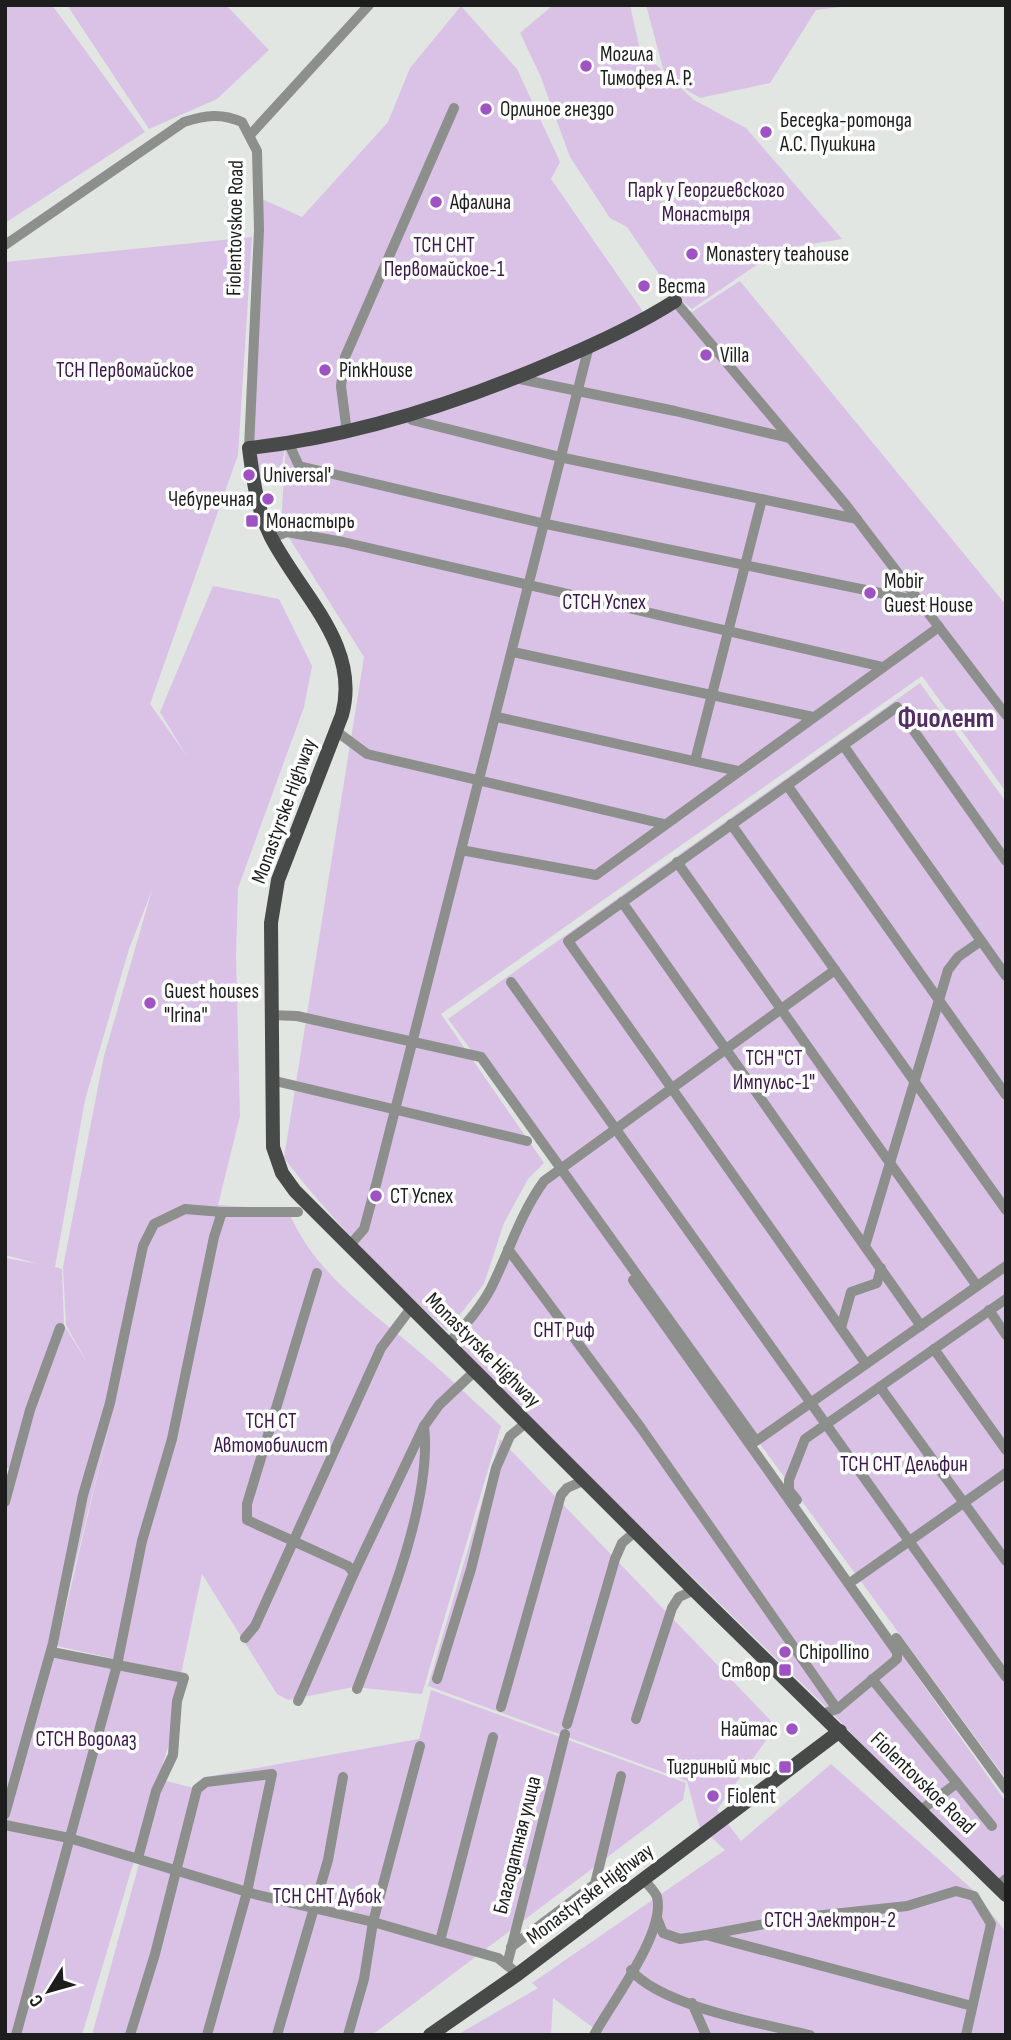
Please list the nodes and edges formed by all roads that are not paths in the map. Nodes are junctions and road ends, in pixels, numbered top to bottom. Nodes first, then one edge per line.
1 (369, 5) edge
2 (454, 108) dead end
3 (251, 134) junction
4 (5, 245) edge
5 (675, 301) joint
6 (589, 346) junction
7 (514, 378) junction
8 (579, 393) junction
9 (408, 414) junction
10 (347, 433) junction
11 (789, 438) junction
12 (289, 444) junction
13 (249, 448) junction
14 (564, 458) junction
15 (762, 499) junction
16 (857, 519) junction
17 (546, 524) junction
18 (271, 538) junction
19 (746, 564) junction
20 (530, 585) junction
21 (919, 601) junction
22 (939, 627) junction
23 (729, 632) junction
24 (513, 652) junction
25 (883, 667) junction
26 (713, 695) junction
27 (1006, 715) edge
28 (497, 717) junction
29 (813, 717) junction
30 (336, 731) junction
31 (843, 745) junction
32 (695, 761) junction
33 (737, 771) junction
34 (478, 780) junction
35 (787, 785) junction
36 (664, 824) junction
37 (732, 824) junction
38 (461, 850) junction
39 (1006, 861) edge
40 (677, 862) junction
41 (622, 902) junction
42 (981, 941) junction
43 (835, 970) junction
44 (1006, 976) edge
45 (511, 982) dead end
46 (939, 1000) junction
47 (782, 1009) junction
48 (270, 1015) junction
49 (411, 1042) junction
50 (727, 1049) junction
51 (271, 1080) junction
52 (915, 1082) junction
53 (672, 1089) junction
54 (1006, 1095) edge
55 (395, 1110) junction
56 (615, 1130) junction
57 (527, 1141) dead end
58 (892, 1165) junction
59 (561, 1168) junction
60 (575, 1186) junction
61 (1006, 1210) edge
62 (222, 1212) junction
63 (298, 1212) dead end
64 (349, 1246) junction
65 (865, 1246) junction
66 (508, 1249) junction
67 (1006, 1266) edge
68 (881, 1268) junction
69 (317, 1273) dead end
70 (976, 1286) junction
71 (1006, 1298) edge
72 (411, 1308) junction
73 (989, 1310) junction
74 (922, 1326) junction
75 (61, 1328) dead end
76 (841, 1328) junction
77 (1006, 1335) edge
78 (448, 1344) junction
79 (934, 1349) junction
80 (866, 1364) junction
81 (475, 1371) junction
82 (880, 1387) junction
83 (812, 1402) junction
84 (527, 1422) junction
85 (825, 1425) junction
86 (424, 1426) junction
87 (1006, 1450) edge
88 (9, 1473) edge
89 (1006, 1473) edge
90 (585, 1480) junction
91 (5, 1502) edge
92 (963, 1502) junction
93 (636, 1531) junction
94 (294, 1541) junction
95 (909, 1541) junction
96 (1006, 1562) edge
97 (354, 1573) junction
98 (854, 1580) junction
99 (694, 1590) junction
100 (245, 1638) dead end
101 (51, 1652) junction
102 (117, 1665) junction
103 (1006, 1677) edge
104 (436, 1679) dead end
105 (872, 1679) junction
106 (356, 1689) dead end
107 (298, 1701) dead end
108 (501, 1707) dead end
109 (837, 1709) junction
110 (822, 1714) junction
111 (636, 1719) dead end
112 (840, 1731) junction
113 (493, 1737) dead end
114 (420, 1746) dead end
115 (621, 1776) dead end
116 (343, 1777) dead end
117 (957, 1783) junction
118 (1006, 1789) edge
119 (921, 1810) junction
120 (5, 1814) edge
121 (5, 1825) edge
122 (992, 1826) dead end
123 (69, 1838) junction
124 (138, 1858) junction
125 (174, 1870) junction
126 (644, 1880) junction
127 (1003, 1887) edge
128 (247, 1892) junction
129 (314, 1908) junction
130 (657, 1918) junction
131 (373, 1922) junction
132 (706, 1935) junction
133 (440, 1941) junction
134 (511, 1947) junction
135 (512, 1969) junction
136 (631, 1970) junction
137 (692, 2003) junction
138 (972, 2006) junction
139 (16, 2035) edge
140 (130, 2035) edge
141 (207, 2035) edge
142 (277, 2035) edge
143 (348, 2035) edge
144 (430, 2035) edge
145 (594, 2035) edge
146 (706, 2035) edge
147 (810, 2035) edge
148 (966, 2035) edge

1 - 3 street
2 - 10 street
3 - 4 street, Fiolentovskoe Road
3 - 13 street, Fiolentovskoe Road
5 - 6 main road
5 - 11 street
6 - 7 main road
6 - 8 street
7 - 8 street
7 - 9 main road
8 - 11 street
8 - 14 street
9 - 10 main road
9 - 14 street
10 - 12 main road
11 - 16 street
12 - 13 main road
12 - 17 street
13 - 18 main road, Monastyrske Highway
14 - 15 street
14 - 17 street
15 - 16 street
15 - 19 street
16 - 21 street
17 - 19 street
17 - 20 street
18 - 20 street
18 - 30 main road, Monastyrske Highway
19 - 21 street
19 - 23 street
20 - 23 street
20 - 24 street
21 - 22 street
22 - 25 street
22 - 27 street
23 - 25 street
23 - 26 street
24 - 26 street
24 - 28 street
25 - 29 street
26 - 29 street
26 - 32 street
28 - 32 street
28 - 34 street
29 - 33 street
30 - 34 street
30 - 48 main road, Monastyrske Highway
31 - 35 street
31 - 39 street
31 - 42 street
32 - 33 street
33 - 36 street
34 - 36 street
34 - 38 street
35 - 37 street
35 - 46 street
36 - 38 street
37 - 40 street
37 - 43 street
38 - 49 street
40 - 41 street
40 - 47 street
41 - 50 street
41 - 53 street
42 - 44 street
42 - 46 street
43 - 47 street
43 - 52 street
45 - 56 street
46 - 52 street
46 - 54 street
47 - 50 street
47 - 58 street
48 - 49 street
48 - 51 main road, Monastyrske Highway
49 - 55 street
49 - 59 street
50 - 53 street
50 - 65 street
51 - 55 street
51 - 64 main road, Monastyrske Highway
52 - 58 street
52 - 61 street
53 - 56 street
53 - 76 street
55 - 57 street
55 - 64 street
56 - 59 street
56 - 83 street
58 - 65 street
58 - 70 street
59 - 60 street
59 - 66 street
60 - 83 street
60 - 105 street
62 - 63 street
62 - 101 street
62 - 102 street
64 - 72 main road, Monastyrske Highway
65 - 68 street
66 - 78 street
66 - 109 street
67 - 70 street
68 - 74 street
68 - 76 street
69 - 94 street
70 - 74 street
71 - 73 street
72 - 78 main road, Monastyrske Highway
72 - 94 street
73 - 77 street
73 - 79 street
74 - 80 street
75 - 88 street
76 - 80 street
78 - 81 main road, Monastyrske Highway
79 - 82 street
79 - 87 street
80 - 83 street
81 - 84 main road, Monastyrske Highway
81 - 86 street
82 - 85 street
82 - 92 street
83 - 85 street
84 - 90 main road, Monastyrske Highway
84 - 104 street
85 - 95 street
85 - 98 street
86 - 97 street
86 - 106 street
88 - 91 street
89 - 92 street
90 - 93 main road, Monastyrske Highway
90 - 108 street
92 - 95 street
92 - 96 street
93 - 99 main road, Monastyrske Highway
93 - 134 street, Благодатная улица
94 - 97 street
94 - 100 street
95 - 98 street
95 - 103 street
97 - 107 street
98 - 118 street
99 - 110 main road, Monastyrske Highway
99 - 111 street
101 - 102 street
101 - 120 street
102 - 123 street
102 - 124 street
105 - 109 street
105 - 117 street
109 - 110 street
110 - 112 main road, Monastyrske Highway
112 - 119 main road, Fiolentovskoe Road
112 - 126 main road, Monastyrske Highway
113 - 133 street
114 - 131 street
115 - 134 street
116 - 129 street
117 - 119 street
117 - 122 street
119 - 127 main road, Fiolentovskoe Road
121 - 123 street
123 - 124 street
123 - 139 street
124 - 125 street
125 - 128 street
125 - 128 street
125 - 140 street
126 - 130 street
126 - 135 main road, Monastyrske Highway
128 - 129 street
128 - 141 street
129 - 131 street
129 - 142 street
130 - 132 street
130 - 136 street
131 - 133 street
131 - 143 street
132 - 138 street
132 - 138 street
133 - 135 street
134 - 135 street, Благодатная улица
135 - 144 main road, Monastyrske Highway
136 - 137 street
136 - 145 street
137 - 146 street
137 - 147 street
138 - 148 street

